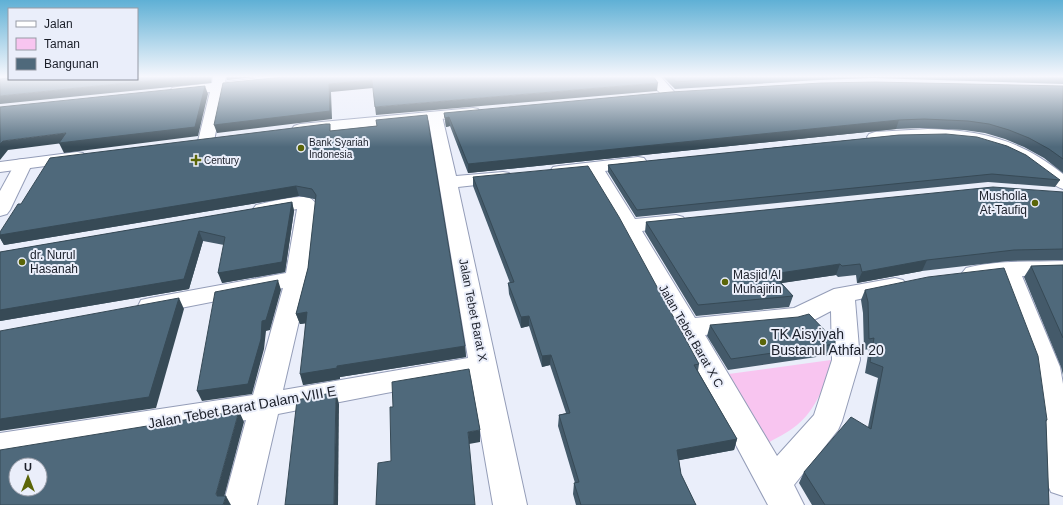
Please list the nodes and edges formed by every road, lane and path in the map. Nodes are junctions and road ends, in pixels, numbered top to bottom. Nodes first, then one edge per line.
1 (215, 100) edge
2 (490, 111) edge
3 (435, 116) junction
4 (282, 131) edge
5 (856, 139) edge
6 (206, 141) edge
7 (92, 155) edge
8 (658, 160) edge
9 (23, 164) junction
10 (0, 167) edge
11 (594, 167) junction
12 (541, 173) edge
13 (518, 175) edge
14 (448, 182) junction
15 (1058, 191) edge
16 (0, 210) edge
17 (244, 212) edge
18 (692, 220) edge
19 (629, 226) junction
20 (1063, 268) edge
21 (1008, 269) junction
22 (953, 276) edge
23 (297, 278) junction
24 (915, 281) edge
25 (843, 295) junction
26 (127, 310) edge
27 (686, 328) junction
28 (483, 366) junction
29 (265, 405) junction
30 (0, 447) edge
31 (1063, 481) edge
32 (781, 494) edge
33 (240, 505) edge
34 (510, 505) edge

1 - 6 street
2 - 3 street
3 - 4 street
3 - 14 street, Jalan Tebet Barat X
5 - 15 street
7 - 9 street
8 - 11 street
9 - 10 street
9 - 16 street
11 - 12 street
11 - 19 street, Jalan Tebet Barat X C
13 - 14 street
14 - 28 street, Jalan Tebet Barat X
17 - 23 street
18 - 19 street
19 - 27 street, Jalan Tebet Barat X C
20 - 21 street
21 - 22 street
21 - 31 street
23 - 26 street
23 - 29 street
24 - 25 street
25 - 27 street
25 - 32 street
27 - 32 street, Jalan Tebet Barat X C
28 - 29 street, Jalan Tebet Barat Dalam VIII E
28 - 34 street, Jalan Tebet Barat X
29 - 30 street, Jalan Tebet Barat Dalam VIII E
29 - 33 street

